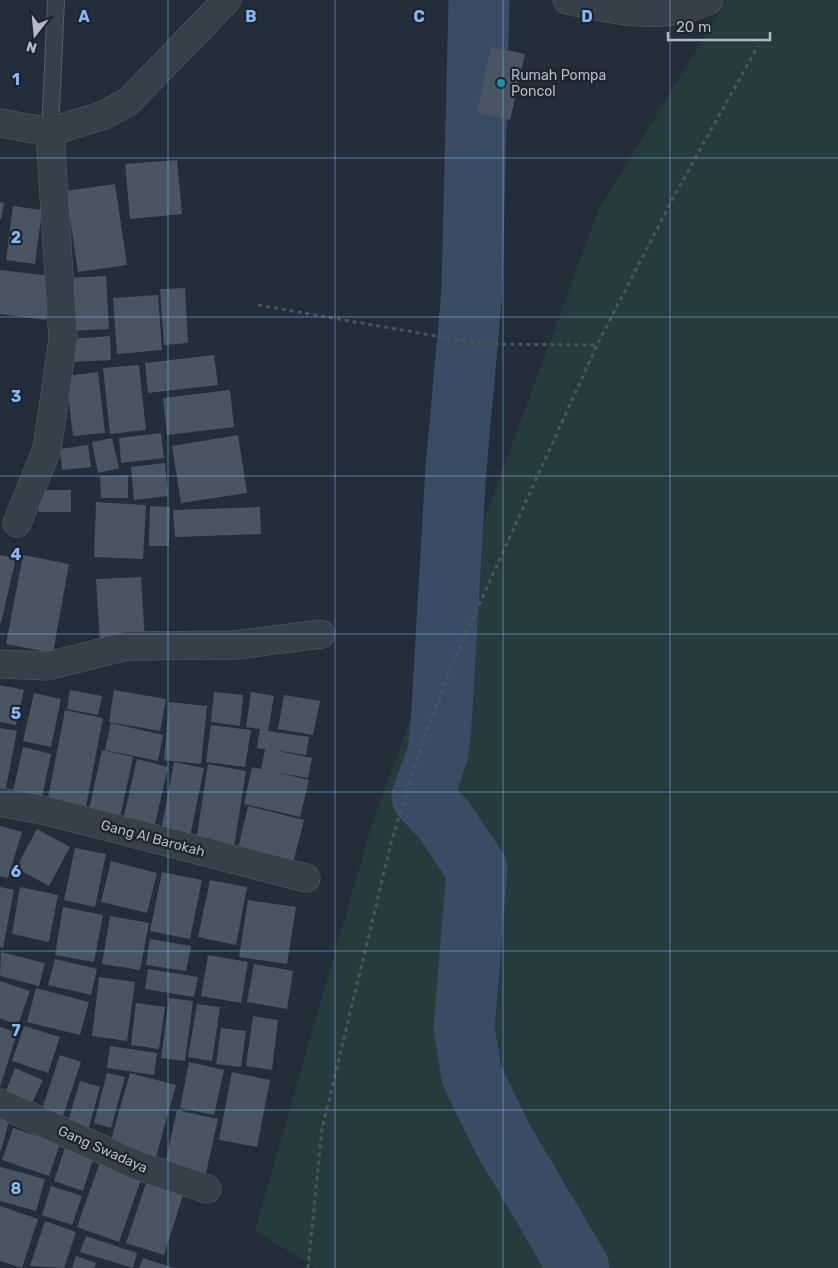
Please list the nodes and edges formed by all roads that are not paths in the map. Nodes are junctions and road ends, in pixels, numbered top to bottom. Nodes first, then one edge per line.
1 (56, 0) edge
2 (227, 0) edge
3 (567, 0) edge
4 (709, 0) edge
5 (0, 123) edge
6 (50, 132) junction
7 (17, 523) dead end
8 (321, 634) dead end
9 (0, 664) edge
10 (0, 802) edge
11 (306, 878) dead end
12 (0, 1103) edge
13 (207, 1189) dead end

1 - 6 lane
2 - 6 street
3 - 4 street
5 - 6 street
6 - 7 street
8 - 9 street
10 - 11 street, Gang Al Barokah
12 - 13 street, Gang Swadaya

